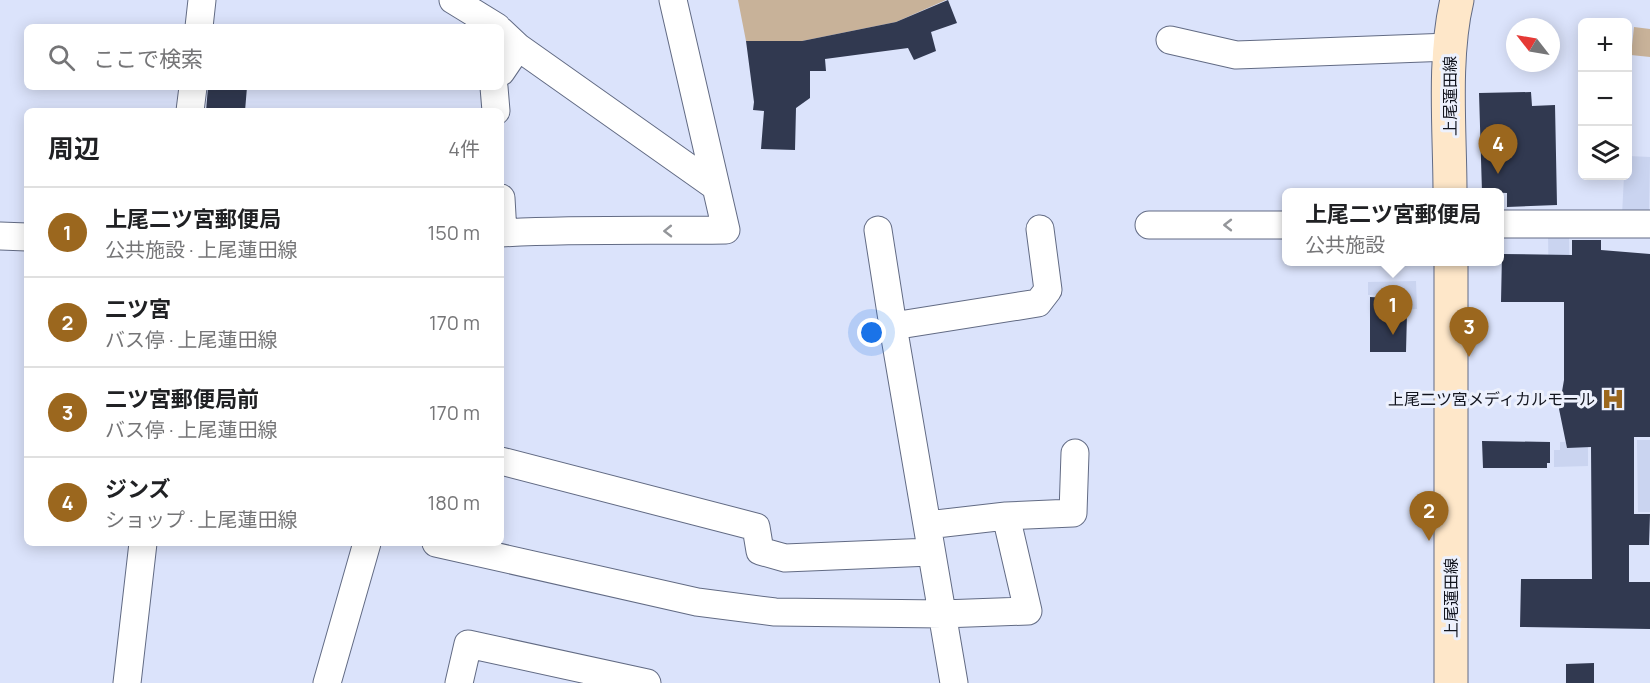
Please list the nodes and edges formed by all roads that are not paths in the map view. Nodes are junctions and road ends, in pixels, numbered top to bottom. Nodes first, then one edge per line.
1 (202, 0) edge
2 (453, 0) edge
3 (673, 0) edge
4 (1457, 0) edge
5 (199, 24) edge
6 (492, 24) edge
7 (509, 39) edge
8 (1170, 40) dead end
9 (1450, 47) junction
10 (504, 60) edge
11 (193, 90) edge
12 (494, 90) edge
13 (190, 108) edge
14 (496, 108) edge
15 (716, 187) junction
16 (1450, 188) edge
17 (1504, 224) edge
18 (1650, 224) edge
19 (1149, 225) dead end
20 (1282, 225) edge
21 (1040, 229) dead end
22 (878, 230) dead end
23 (504, 233) edge
24 (0, 236) edge
25 (24, 237) edge
26 (1451, 266) edge
27 (892, 326) junction
28 (1075, 453) dead end
29 (504, 462) edge
30 (1006, 516) junction
31 (927, 525) junction
32 (143, 546) edge
33 (366, 546) edge
34 (449, 546) edge
35 (931, 552) junction
36 (942, 615) junction
37 (127, 683) edge
38 (327, 683) edge
39 (459, 683) edge
40 (647, 683) edge
41 (954, 683) edge
42 (1451, 683) edge

1 - 5 street
2 - 6 street
3 - 15 street
4 - 9 main road, 上尾蓮田線
7 - 10 street
7 - 15 street
8 - 9 street
9 - 16 main road, 上尾蓮田線
11 - 13 street
12 - 14 street
15 -> 23 street
17 - 18 street
20 -> 19 street
21 - 27 street
22 - 27 street
24 - 25 street
26 - 42 main road, 上尾蓮田線
27 - 31 street
28 - 30 street
29 - 35 street
30 - 31 street
30 - 36 street
31 - 35 street
32 - 37 street
33 - 38 street
34 - 36 street
35 - 36 street
36 - 41 street
39 - 40 street

